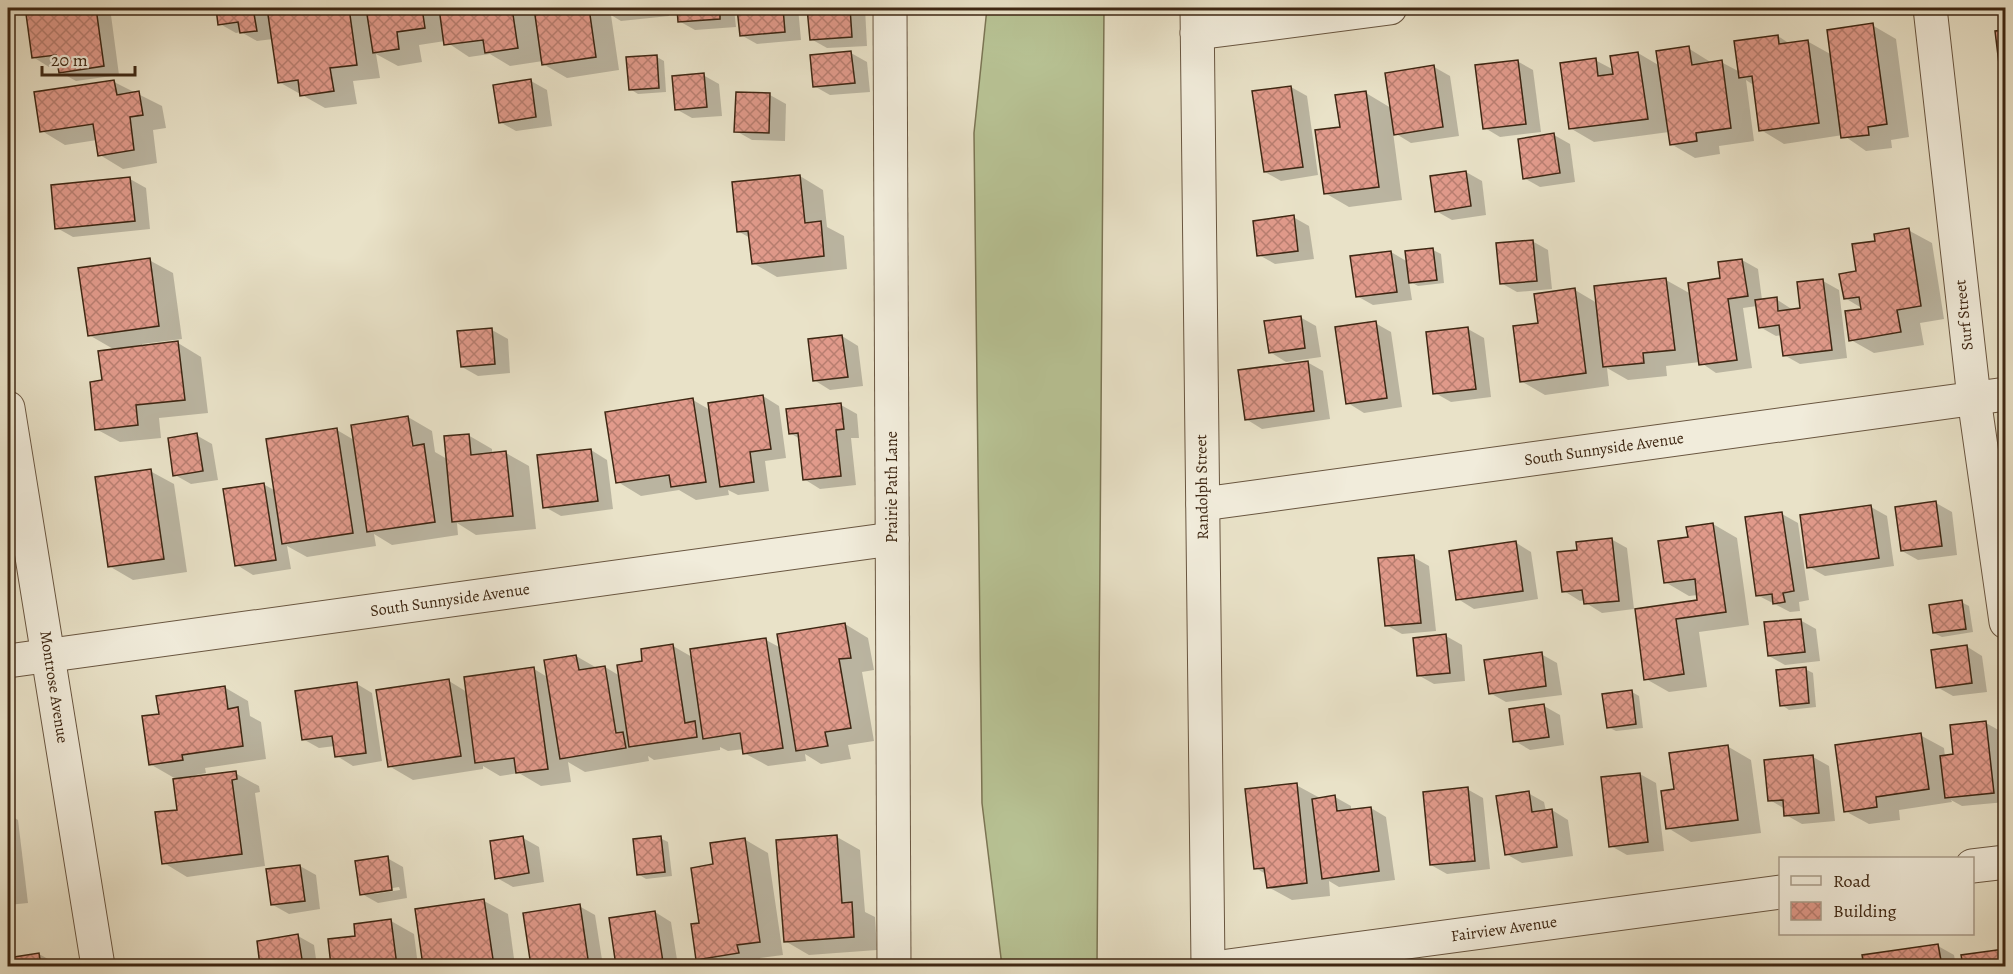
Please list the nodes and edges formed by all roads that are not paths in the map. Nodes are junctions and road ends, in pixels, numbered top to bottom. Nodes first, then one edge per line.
1 (890, 8) edge
2 (1390, 8) edge
3 (1930, 8) edge
4 (1197, 20) edge
5 (2006, 394) edge
6 (1974, 398) junction
7 (8, 408) edge
8 (1203, 504) junction
9 (892, 539) junction
10 (2006, 622) edge
11 (48, 656) junction
12 (8, 661) edge
13 (2006, 862) edge
14 (1974, 866) edge
15 (1779, 892) edge
16 (98, 966) edge
17 (894, 966) edge
18 (1208, 966) edge
19 (1228, 966) edge

1 - 9 street, Prairie Path Lane
2 - 4 street
3 - 6 street, Surf Street
4 - 8 street, Randolph Street
5 - 6 street, South Sunnyside Avenue
6 - 8 street, South Sunnyside Avenue
6 - 10 street, Surf Street
7 - 11 street, Montrose Avenue
8 - 18 street, Randolph Street
9 - 11 street, South Sunnyside Avenue
9 - 17 street, Prairie Path Lane
11 - 12 street, South Sunnyside Avenue
11 - 16 street, Montrose Avenue
13 - 14 street
15 - 19 street, Fairview Avenue

